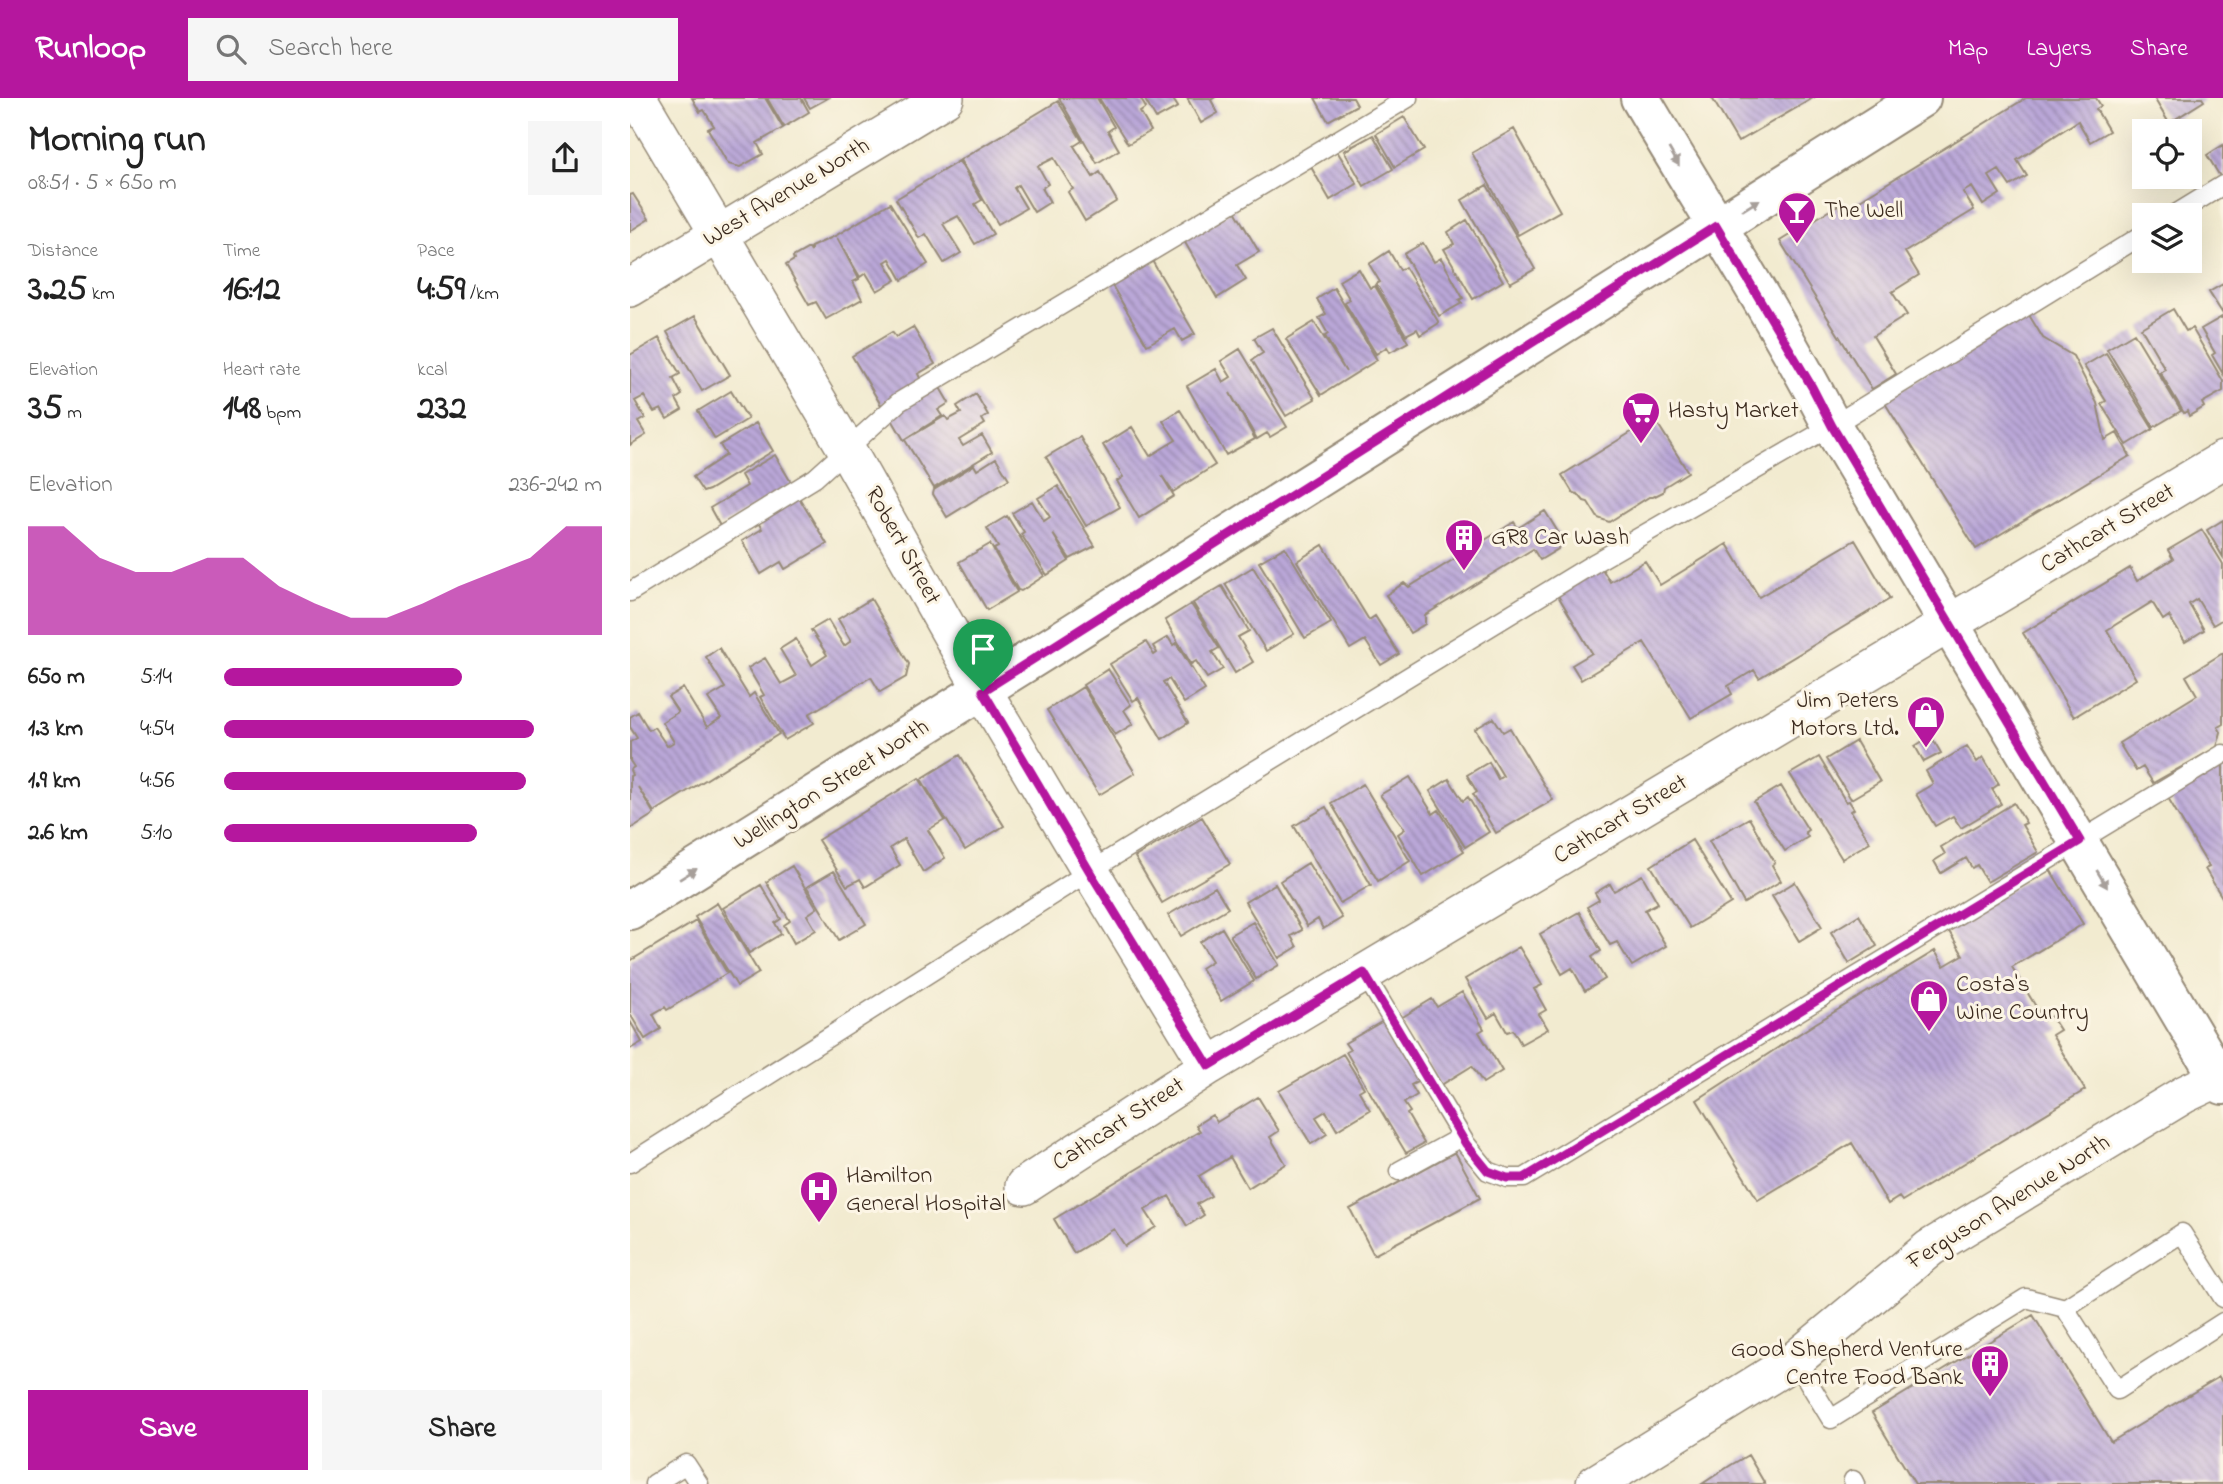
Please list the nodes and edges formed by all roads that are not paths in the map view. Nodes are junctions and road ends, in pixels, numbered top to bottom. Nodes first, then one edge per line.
1 (638, 98) edge
2 (945, 98) edge
3 (1408, 98) edge
4 (1640, 98) edge
5 (1921, 98) edge
6 (2223, 185) edge
7 (2194, 203) edge
8 (1716, 226) junction
9 (720, 234) junction
10 (2132, 241) edge
11 (630, 288) edge
12 (1832, 426) junction
13 (847, 450) junction
14 (2223, 460) edge
15 (630, 592) edge
16 (1951, 624) junction
17 (983, 691) junction
18 (2223, 754) edge
19 (2080, 841) junction
20 (1090, 872) junction
21 (630, 910) edge
22 (1364, 973) junction
23 (1209, 1066) junction
24 (2222, 1080) edge
25 (1461, 1137) junction
26 (630, 1163) edge
27 (1399, 1171) dead end
28 (1024, 1186) dead end
29 (2223, 1298) edge
30 (2065, 1308) junction
31 (2223, 1322) edge
32 (1795, 1360) junction
33 (654, 1484) edge
34 (699, 1484) edge
35 (1595, 1484) edge

1 - 9 street, Robert Street
2 - 9 street, West Avenue North
3 - 13 lane
4 -> 8 main road
8 -> 5 main road, Wellington Street North
6 - 7 lane
8 - 12 main road
8 - 17 main road, Wellington Street North
9 - 11 street, West Avenue North
9 - 13 street, Robert Street
10 - 12 lane
12 - 16 main road
12 - 20 lane
13 - 15 lane
13 - 17 street, Robert Street
14 - 16 street, Cathcart Street
16 - 19 main road
16 - 22 street, Cathcart Street
17 - 20 street, Robert Street
21 -> 17 main road, Wellington Street North
18 - 19 lane
19 -> 24 main road
19 - 25 lane
20 - 23 street, Robert Street
20 - 26 lane
22 - 23 street, Cathcart Street
22 - 25 lane
23 - 28 street, Cathcart Street
24 - 32 street, Ferguson Avenue North
25 - 27 lane
29 - 30 lane
30 - 31 lane
30 - 32 lane
32 - 35 street, Ferguson Avenue North
33 - 34 lane

